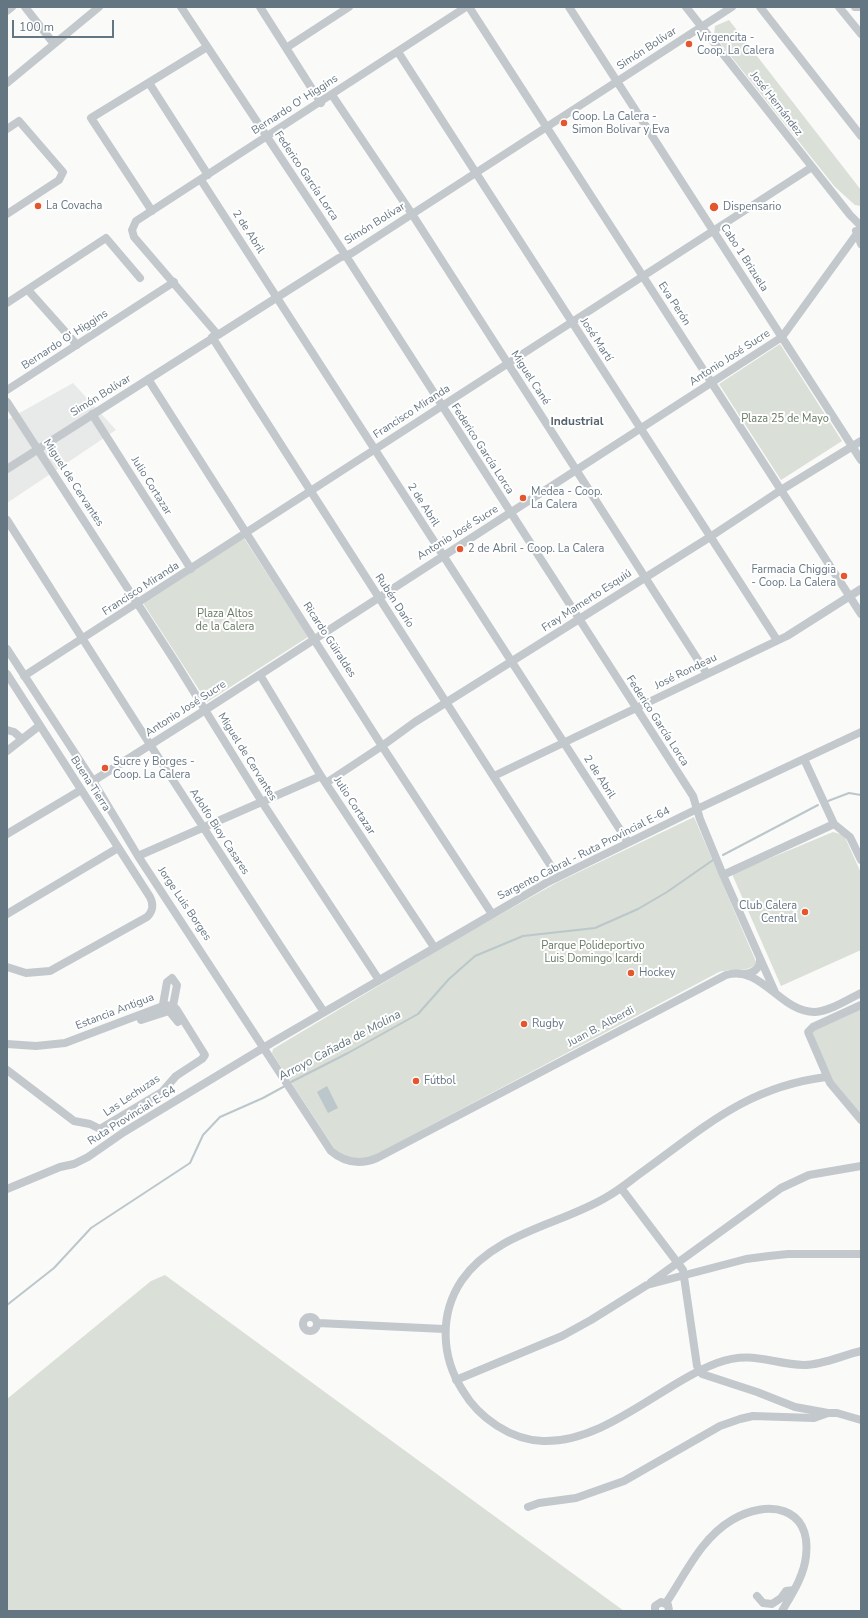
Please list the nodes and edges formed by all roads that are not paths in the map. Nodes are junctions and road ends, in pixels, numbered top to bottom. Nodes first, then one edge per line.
1 (12, 7) edge
2 (25, 7) edge
3 (99, 7) edge
4 (181, 7) edge
5 (260, 7) edge
6 (350, 7) edge
7 (468, 7) edge
8 (569, 7) edge
9 (686, 7) edge
10 (732, 7) edge
11 (760, 7) edge
12 (840, 7) edge
13 (855, 7) edge
14 (861, 7) edge
15 (7, 11) edge
16 (701, 26) junction
17 (861, 34) edge
18 (54, 44) junction
19 (207, 47) junction
20 (286, 48) junction
21 (398, 52) junction
22 (7, 82) edge
23 (617, 82) junction
24 (149, 83) junction
25 (332, 95) junction
26 (321, 103) junction
27 (547, 126) junction
28 (7, 129) edge
29 (861, 136) edge
30 (266, 137) junction
31 (812, 167) junction
32 (475, 173) junction
33 (204, 177) junction
34 (152, 211) junction
35 (7, 214) edge
36 (412, 214) junction
37 (860, 229) edge
38 (713, 230) junction
39 (134, 237) joint
40 (861, 244) edge
41 (346, 256) junction
42 (643, 276) junction
43 (140, 278) dead end
44 (174, 282) junction
45 (28, 290) junction
46 (278, 297) junction
47 (7, 303) edge
48 (572, 322) junction
49 (215, 336) junction
50 (782, 337) junction
51 (77, 345) junction
52 (507, 363) junction
53 (148, 379) junction
54 (712, 383) junction
55 (7, 390) edge
56 (7, 402) edge
57 (441, 406) junction
58 (92, 414) junction
59 (640, 429) junction
60 (861, 441) edge
61 (852, 445) junction
62 (38, 449) junction
63 (374, 449) junction
64 (861, 460) edge
65 (7, 469) edge
66 (576, 469) junction
67 (781, 490) junction
68 (310, 491) junction
69 (510, 513) junction
70 (7, 520) edge
71 (246, 533) junction
72 (710, 536) junction
73 (443, 556) junction
74 (191, 569) junction
75 (645, 576) junction
76 (861, 589) edge
77 (850, 596) junction
78 (378, 597) junction
79 (137, 604) junction
80 (861, 614) edge
81 (579, 620) junction
82 (83, 639) junction
83 (315, 639) junction
84 (777, 640) junction
85 (7, 649) edge
86 (512, 662) junction
87 (7, 674) edge
88 (708, 674) junction
89 (260, 675) junction
90 (24, 676) junction
91 (447, 703) junction
92 (637, 709) junction
93 (205, 710) junction
94 (39, 726) junction
95 (7, 730) edge
96 (861, 732) edge
97 (22, 739) junction
98 (564, 743) junction
99 (151, 745) junction
100 (382, 746) junction
101 (7, 751) edge
102 (804, 759) junction
103 (494, 776) junction
104 (323, 779) junction
105 (93, 781) junction
106 (80, 790) junction
107 (262, 802) junction
108 (697, 809) junction
109 (834, 824) junction
110 (202, 828) junction
111 (7, 834) edge
112 (628, 842) junction
113 (118, 848) junction
114 (138, 856) junction
115 (861, 860) edge
116 (723, 875) junction
117 (558, 877) junction
118 (7, 914) edge
119 (492, 914) junction
120 (434, 947) junction
121 (760, 959) junction
122 (7, 967) edge
123 (740, 974) junction
124 (379, 980) junction
125 (775, 993) junction
126 (861, 993) edge
127 (861, 1005) edge
128 (162, 1009) junction
129 (172, 1009) junction
130 (324, 1012) junction
131 (7, 1044) edge
132 (7, 1049) edge
133 (264, 1049) junction
134 (7, 1070) edge
135 (826, 1077) junction
136 (861, 1120) edge
137 (351, 1162) joint
138 (861, 1166) edge
139 (621, 1188) junction
140 (7, 1189) edge
141 (861, 1254) edge
142 (678, 1261) junction
143 (685, 1275) junction
144 (647, 1284) junction
145 (318, 1323) dead end
146 (444, 1329) junction
147 (861, 1351) edge
148 (699, 1370) junction
149 (456, 1380) junction
150 (828, 1413) junction
151 (861, 1420) edge
152 (528, 1507) dead end
153 (794, 1590) junction
154 (757, 1596) dead end
155 (666, 1603) junction
156 (655, 1611) edge
157 (669, 1611) edge
158 (782, 1611) edge

1 - 15 street
2 - 18 street
3 - 18 street
4 - 19 street, Federico García Lorca
5 - 20 street
6 - 20 street
7 - 21 street, Bernardo O' Higgins
7 - 27 street, Eva Perón
8 - 23 street, Cabo 1 Brizuela
9 - 16 street, José Hernández
10 - 16 street, Simón Bolívar
11 - 29 street
12 - 17 street
13 - 14 street
16 - 23 street, Simón Bolívar
16 - 31 street, José Hernández
18 - 22 street
19 - 24 street
19 - 30 street, Federico García Lorca
20 - 26 street
21 - 25 street, Bernardo O' Higgins
21 - 32 street, José Martí
23 - 27 street, Simón Bolívar
23 - 38 street, Cabo 1 Brizuela
24 - 33 street, 2 de Abril
24 - 34 street
25 - 26 street, Bernardo O' Higgins
25 - 36 street, Miguel Cané
26 - 30 street, Bernardo O' Higgins
27 - 32 street, Simón Bolívar
27 - 42 street, Eva Perón
28 - 35 street
30 - 33 street, Bernardo O' Higgins
30 - 41 street, Federico García Lorca
31 - 37 street, José Hernández
31 - 38 street, Francisco Miranda
32 - 36 street, Simón Bolívar
32 - 48 street, José Martí
33 - 34 street, Bernardo O' Higgins
33 - 46 street, 2 de Abril
34 - 39 street, Bernardo O' Higgins
36 - 41 street, Simón Bolívar
36 - 52 street, Miguel Cané
37 - 40 street, José Hernández
37 - 50 street, Antonio José Sucre
38 - 42 street, Francisco Miranda
38 - 50 street, Cabo 1 Brizuela
39 - 44 street, Rubén Darío
41 - 46 street, Simón Bolívar
41 - 57 street, Federico García Lorca
42 - 48 street, Francisco Miranda
42 - 54 street, Eva Perón
43 - 45 street
44 - 49 street, Rubén Darío
44 - 51 street, Bernardo O' Higgins
45 - 47 street
45 - 51 street
46 - 49 street, Simón Bolívar
46 - 63 street, 2 de Abril
48 - 52 street, Francisco Miranda
48 - 59 street, José Martí
49 - 53 street, Simón Bolívar
49 - 68 street, Rubén Darío
50 - 54 street, Antonio José Sucre
50 - 61 street, Cabo 1 Brizuela
51 - 55 street, Bernardo O' Higgins
52 - 57 street, Francisco Miranda
52 - 66 street, Miguel Cané
53 - 58 street, Simón Bolívar
53 - 71 street, Ricardo Güiraldes
54 - 59 street, Antonio José Sucre
54 - 67 street, Eva Perón
56 - 62 street, Miguel de Cervantes
57 - 63 street, Francisco Miranda
57 - 69 street, Federico García Lorca
58 - 62 street, Simón Bolívar
58 - 74 street, Julio Cortazar
59 - 66 street, Antonio José Sucre
59 - 72 street, José Martí
60 - 61 street, Fray Mamerto Esquiú
61 - 64 street, Cabo 1 Brizuela
61 - 67 street, Fray Mamerto Esquiú
62 - 65 street, Simón Bolívar
62 - 79 street, Miguel de Cervantes
63 - 68 street, Francisco Miranda
63 - 73 street, 2 de Abril
66 - 69 street, Antonio José Sucre
66 - 75 street, Miguel Cané
67 - 72 street, Fray Mamerto Esquiú
67 - 77 street, Eva Perón
68 - 71 street, Francisco Miranda
68 - 78 street, Rubén Darío
69 - 73 street, Antonio José Sucre
69 - 81 street, Federico García Lorca
70 - 82 street, Adolfo Bioy Casares
71 - 74 street, Francisco Miranda
71 - 83 street, Ricardo Güiraldes
72 - 75 street, Fray Mamerto Esquiú
72 - 84 street, José Martí
73 - 78 street, Antonio José Sucre
73 - 86 street, 2 de Abril
74 - 79 street, Francisco Miranda
75 - 81 street, Fray Mamerto Esquiú
75 - 88 street, Miguel Cané
76 - 77 street, José Rondeau
77 - 80 street, Eva Perón
77 - 84 street, José Rondeau
78 - 83 street, Antonio José Sucre
78 - 91 street, Rubén Darío
79 - 82 street, Francisco Miranda
79 - 93 street, Miguel de Cervantes
81 - 86 street, Fray Mamerto Esquiú
81 - 92 street, Federico García Lorca
82 - 90 street, Francisco Miranda
82 - 99 street, Adolfo Bioy Casares
83 - 89 street, Antonio José Sucre
83 - 100 street, Ricardo Güiraldes
84 - 88 street, José Rondeau
85 - 90 street, Jorge Luis Borges
86 - 91 street, Fray Mamerto Esquiú
86 - 98 street, 2 de Abril
87 - 94 street, Buena Tierra
88 - 92 street, José Rondeau
89 - 93 street, Antonio José Sucre
89 - 104 street, Julio Cortazar
90 - 105 street, Jorge Luis Borges
91 - 100 street, Fray Mamerto Esquiú
91 - 103 street, Rubén Darío
92 - 98 street, José Rondeau
92 - 108 street, Federico García Lorca
93 - 99 street, Antonio José Sucre
93 - 107 street, Miguel de Cervantes
94 - 97 street
94 - 106 street, Buena Tierra
95 - 97 street
96 - 102 street, Sargento Cabral - Ruta Provincial E-64
97 - 101 street
98 - 103 street, José Rondeau
98 - 112 street, 2 de Abril
99 - 105 street, Antonio José Sucre
99 - 110 street, Adolfo Bioy Casares
100 - 104 street, Fray Mamerto Esquiú
100 - 119 street, Ricardo Güiraldes
102 - 108 street, Sargento Cabral - Ruta Provincial E-64
102 - 109 street
103 - 117 street, Rubén Darío
104 - 107 street, Fray Mamerto Esquiú
104 - 120 street, Julio Cortazar
105 - 114 street, Jorge Luis Borges
106 - 111 street
106 - 113 street, Buena Tierra
107 - 110 street, Fray Mamerto Esquiú
107 - 124 street, Miguel de Cervantes
108 - 112 street, Sargento Cabral - Ruta Provincial E-64
108 - 116 street, Federico García Lorca
109 - 115 street
109 - 116 street
110 - 114 street, Fray Mamerto Esquiú
110 - 130 street, Adolfo Bioy Casares
112 - 117 street, Sargento Cabral - Ruta Provincial E-64
113 - 118 street
113 - 122 street, Buena Tierra
114 - 133 street, Jorge Luis Borges
116 - 121 street, Federico García Lorca
117 - 119 street, Sargento Cabral - Ruta Provincial E-64
119 - 120 street, Sargento Cabral - Ruta Provincial E-64
120 - 124 street, Sargento Cabral - Ruta Provincial E-64
121 - 123 street
121 - 125 street, Federico García Lorca
123 - 125 street
123 - 137 street, Juan B. Alberdi
124 - 130 street, Sargento Cabral - Ruta Provincial E-64
125 - 126 street
127 - 135 street
128 - 129 street, Estancia Antigua
128 - 129 street
128 - 131 street, Estancia Antigua
128 - 132 street, Estancia Antigua
129 - 134 street, Las Lechuzas
130 - 133 street, Sargento Cabral - Ruta Provincial E-64
133 - 137 street, Jorge Luis Borges
133 - 140 street, Ruta Provincial E-64
135 - 136 street
135 - 139 street
138 - 142 street
139 - 142 street
139 - 146 street
141 - 143 street
142 - 143 street
142 - 144 street
143 - 144 street
143 - 148 street
144 - 149 street
145 - 146 street
146 - 149 street
147 - 148 street
148 - 149 street
148 - 150 street
150 - 151 street
150 - 152 street
153 - 154 street
153 - 155 street
153 - 158 street
155 - 156 street
155 - 157 street

